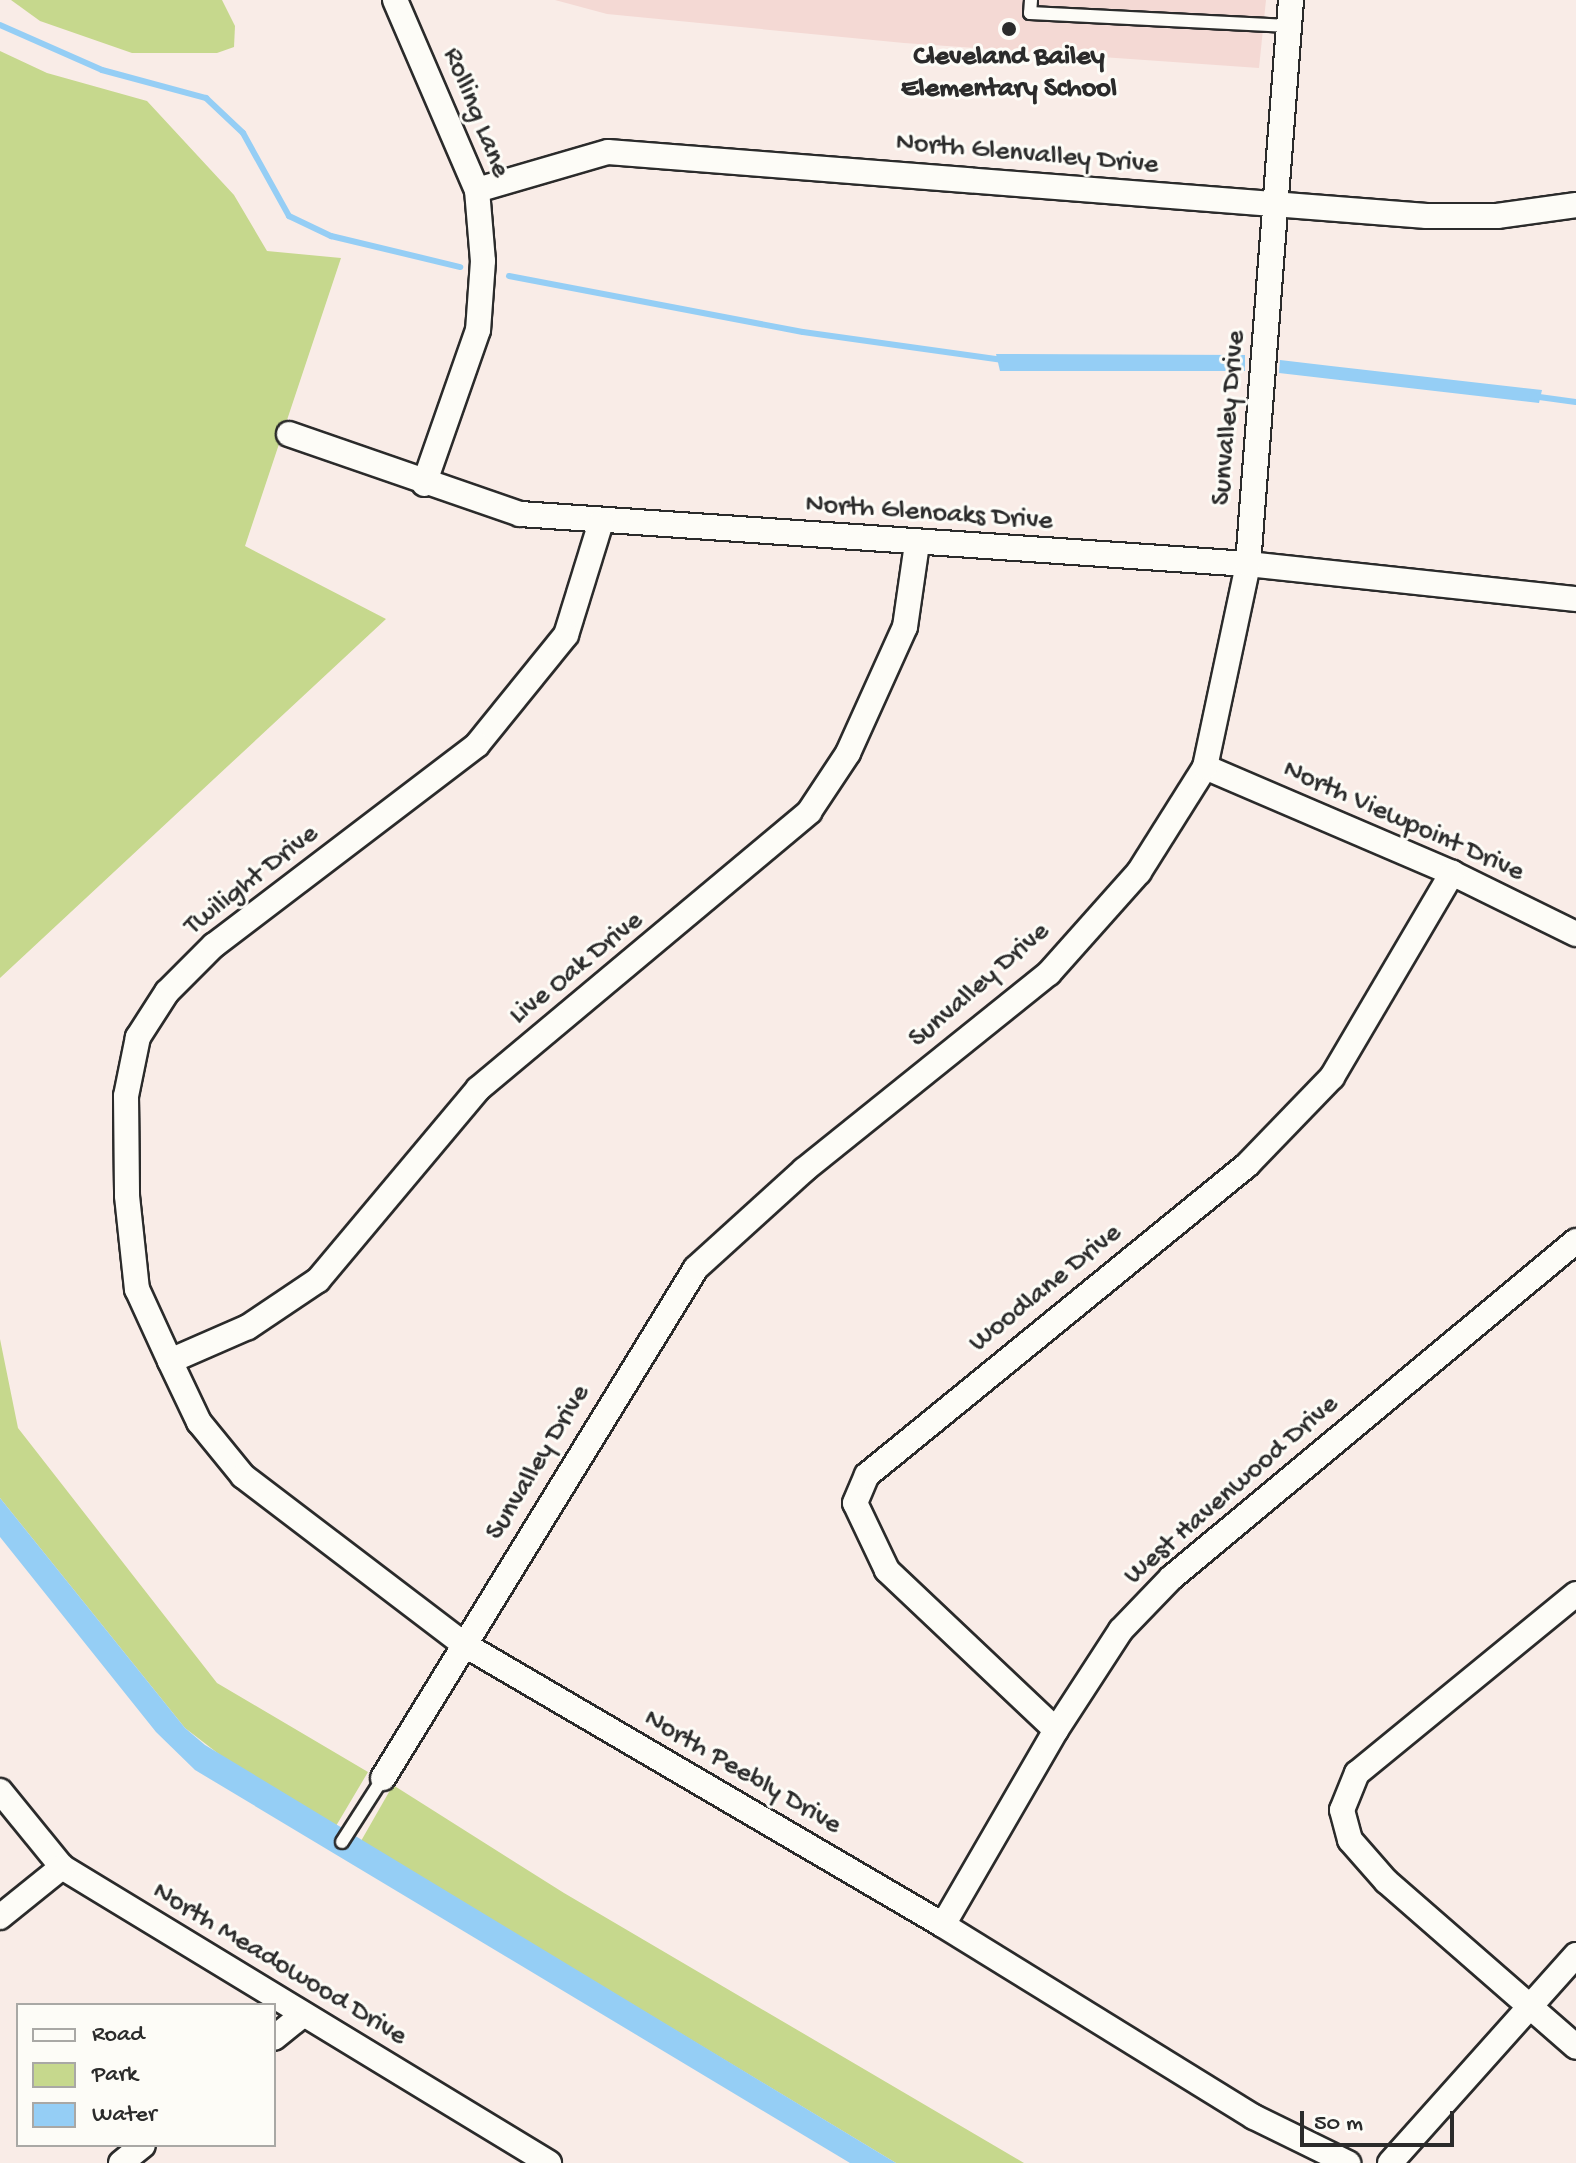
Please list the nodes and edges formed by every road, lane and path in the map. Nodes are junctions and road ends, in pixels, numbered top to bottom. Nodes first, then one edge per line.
1 (395, 0) edge
2 (1031, 0) edge
3 (1291, 0) edge
4 (1289, 26) junction
5 (477, 190) junction
6 (1279, 205) junction
7 (1576, 205) edge
8 (289, 434) dead end
9 (424, 484) junction
10 (601, 522) junction
11 (917, 544) junction
12 (1248, 564) junction
13 (1576, 599) edge
14 (1205, 767) junction
15 (1452, 873) junction
16 (1576, 934) edge
17 (1576, 1241) edge
18 (170, 1361) junction
19 (1576, 1594) edge
20 (465, 1645) junction
21 (1056, 1730) junction
22 (383, 1778) joint
23 (0, 1791) edge
24 (342, 1842) dead end
25 (62, 1867) junction
26 (0, 1917) edge
27 (943, 1925) junction
28 (1576, 1955) edge
29 (1528, 2005) junction
30 (302, 2015) junction
31 (276, 2036) edge
32 (1576, 2047) edge
33 (141, 2147) edge
34 (546, 2162) edge
35 (121, 2163) edge
36 (1348, 2163) edge
37 (1390, 2163) edge

1 - 5 street, Rolling Lane
2 - 4 lane
3 - 4 street, Sunvalley Drive
4 - 6 street, Sunvalley Drive
5 - 6 street, North Glenvalley Drive
5 - 9 street, Rolling Lane
6 - 7 street, North Glenvalley Drive
6 - 12 street, Sunvalley Drive
8 - 9 street, North Glenoaks Drive
9 - 10 street, North Glenoaks Drive
10 - 11 street, North Glenoaks Drive
10 - 18 street, Twilight Drive
11 - 12 street, North Glenoaks Drive
11 - 18 street, Live Oak Drive
12 - 13 street, North Glenoaks Drive
12 - 14 street, Sunvalley Drive
14 - 15 street, North Viewpoint Drive
14 - 20 street, Sunvalley Drive
15 - 16 street, North Viewpoint Drive
15 - 21 street, Woodlane Drive
17 - 21 street, West Havenwood Drive
18 - 20 street, North Peebly Drive
19 - 29 street
20 - 22 street, Sunvalley Drive
20 - 27 street, North Peebly Drive
21 - 27 street, West Havenwood Drive
22 - 24 lane
23 - 25 street, North Meadowood Drive
25 - 26 street
25 - 30 street, North Meadowood Drive
27 - 36 street, North Peebly Drive
28 - 29 street
29 - 32 street
29 - 37 street
30 - 31 street
30 - 34 street, North Meadowood Drive
33 - 35 street

